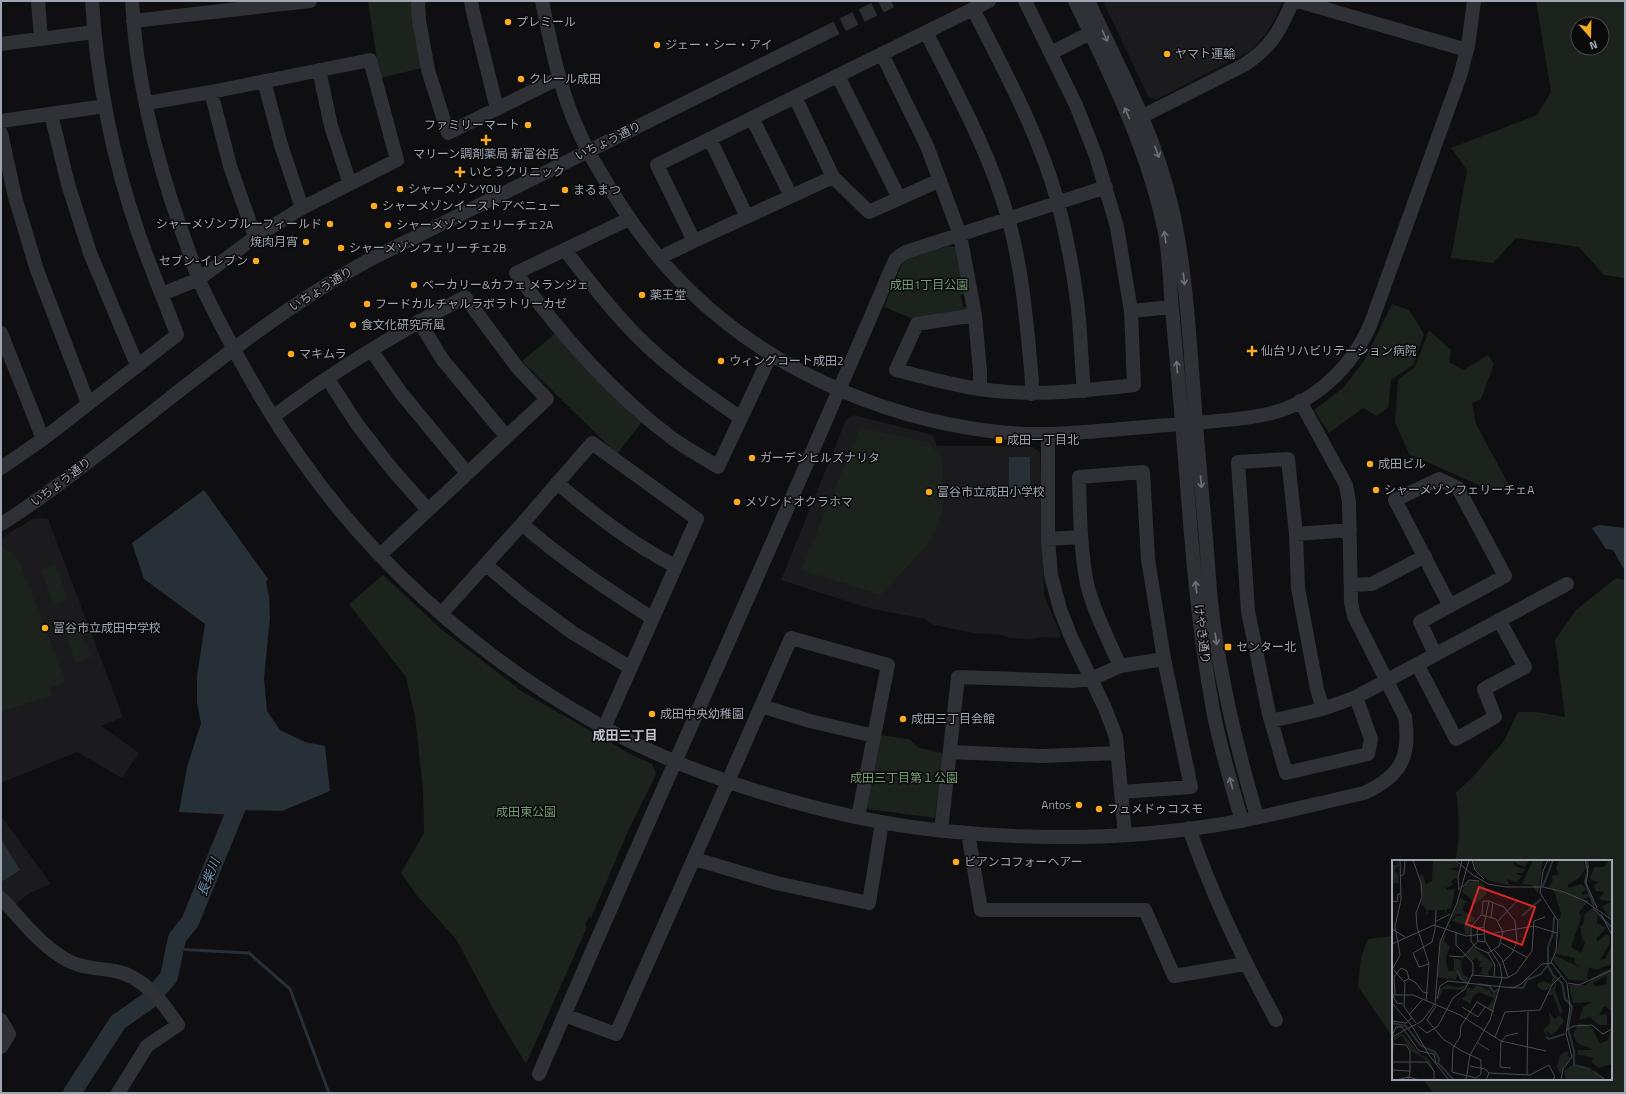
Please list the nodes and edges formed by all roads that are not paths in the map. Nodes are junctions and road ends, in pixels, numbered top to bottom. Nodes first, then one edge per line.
1 (38, 1) edge
2 (92, 1) edge
3 (132, 1) edge
4 (309, 1) edge
5 (418, 1) edge
6 (472, 1) edge
7 (542, 1) edge
8 (988, 1) edge
9 (1025, 1) edge
10 (1074, 1) edge
11 (1088, 1) edge
12 (1293, 1) edge
13 (1298, 1) edge
14 (1474, 1) edge
15 (254, 4) edge
16 (198, 7) edge
17 (973, 9) junction
18 (133, 21) junction
19 (94, 32) junction
20 (926, 32) junction
21 (1090, 33) junction
22 (824, 34) tunnel mouth
23 (40, 39) junction
24 (1, 44) edge
25 (1467, 50) junction
26 (1051, 53) junction
27 (882, 54) junction
28 (319, 70) junction
29 (838, 76) junction
30 (559, 78) junction
31 (264, 81) junction
32 (211, 92) junction
33 (796, 97) junction
34 (146, 103) junction
35 (105, 106) junction
36 (497, 109) junction
37 (51, 114) junction
38 (1143, 116) junction
39 (752, 118) junction
40 (1, 121) edge
41 (1, 133) edge
42 (710, 139) junction
43 (588, 150) junction
44 (833, 177) junction
45 (940, 180) junction
46 (350, 184) junction
47 (1106, 188) junction
48 (791, 196) junction
49 (899, 198) junction
50 (1058, 202) junction
51 (302, 208) junction
52 (747, 217) junction
53 (1008, 219) junction
54 (629, 220) junction
55 (960, 235) junction
56 (255, 237) junction
57 (694, 241) junction
58 (565, 250) junction
59 (659, 258) junction
60 (199, 279) junction
61 (162, 294) junction
62 (1172, 307) junction
63 (1131, 311) junction
64 (975, 315) junction
65 (419, 321) junction
66 (1, 333) edge
67 (234, 348) junction
68 (371, 350) junction
69 (771, 354) junction
70 (137, 365) junction
71 (327, 378) junction
72 (980, 390) junction
73 (840, 391) junction
74 (1084, 391) junction
75 (1031, 394) junction
76 (1300, 402) junction
77 (88, 403) junction
78 (273, 417) junction
79 (741, 418) junction
80 (1189, 423) junction
81 (1048, 435) junction
82 (506, 436) junction
83 (43, 439) junction
84 (1, 468) edge
85 (467, 473) junction
86 (556, 483) junction
87 (428, 510) junction
88 (1, 524) edge
89 (522, 524) junction
90 (1350, 530) junction
91 (1296, 534) junction
92 (1080, 536) junction
93 (1048, 539) junction
94 (380, 555) junction
95 (1425, 556) junction
96 (486, 565) junction
97 (675, 566) junction
98 (1567, 584) dead end
99 (1351, 585) junction
100 (1450, 606) junction
101 (441, 614) junction
102 (652, 618) junction
103 (1500, 620) junction
104 (1435, 654) junction
105 (1164, 659) junction
106 (1417, 664) junction
107 (1120, 666) junction
108 (631, 668) junction
109 (1091, 679) junction
110 (1386, 681) junction
111 (1356, 697) junction
112 (761, 706) junction
113 (1323, 709) junction
114 (1271, 721) junction
115 (604, 728) junction
116 (874, 736) junction
117 (950, 752) junction
118 (1118, 753) junction
119 (676, 762) junction
120 (727, 782) junction
121 (1121, 792) junction
122 (858, 817) junction
123 (1256, 817) junction
124 (1242, 821) junction
125 (882, 822) junction
126 (1189, 828) junction
127 (941, 831) junction
128 (968, 833) junction
129 (1125, 834) junction
130 (695, 859) junction
131 (1, 898) edge
132 (1246, 964) junction
133 (564, 1014) junction
134 (1, 1020) edge
135 (1276, 1020) dead end
136 (1, 1047) edge
137 (539, 1074) dead end
138 (118, 1093) edge

1 - 23 street
2 - 19 street
3 - 18 street
4 - 15 street
5 - 36 street
6 - 36 street
7 - 30 street
8 - 17 street
9 - 26 street
10 - 21 street
11 -> 38 street
12 - 38 street
13 - 25 street
14 - 25 street
15 - 16 street
16 - 18 street
17 - 20 street
17 - 50 street
18 - 34 street
19 - 23 street
19 - 35 street
20 - 27 street
20 - 53 street
21 - 26 street
62 -> 21 street
22 - 43 street, いちょう通り
23 - 24 street
25 - 76 street
26 - 47 street
27 - 29 street
27 - 45 street
28 - 31 street
28 - 46 street
28 - 46 street
29 - 33 street
29 - 49 street
30 - 36 street
30 - 43 street
31 - 32 street
31 - 51 street
32 - 34 street
32 - 56 street
33 - 39 street
33 - 44 street
34 - 60 street
35 - 37 street
35 - 61 street
37 - 40 street
37 - 70 street
38 -> 80 street
39 - 42 street
39 - 48 street
41 - 77 street
42 - 52 street
42 - 57 street
43 - 54 street
43 - 67 street, いちょう通り
44 - 48 street
44 - 49 street
45 - 49 street
45 - 55 street
46 - 51 street
47 - 50 street
47 - 63 street
48 - 52 street
50 - 53 street
50 - 74 street
51 - 56 street
52 - 57 street
53 - 55 street
53 - 75 street
54 - 58 street
54 - 59 street
55 - 64 street
55 - 73 street
56 - 60 street
57 - 59 street
58 - 79 street
58 - 79 street
59 - 69 street
60 - 61 street
60 - 67 street
61 - 70 street
62 - 63 street
80 -> 62 street
63 - 74 street
64 - 72 street
64 - 72 street
65 - 68 street
65 - 82 street
65 - 82 street
66 - 83 street
67 - 78 street
67 - 88 street, いちょう通り
68 - 71 street
68 - 85 street
69 - 73 street
69 - 79 street
70 - 77 street
71 - 78 street
71 - 87 street
72 - 75 street
73 - 81 street
73 - 119 street
74 - 75 street
76 - 80 street
76 - 90 street
77 - 83 street
78 - 94 street
80 - 81 street
80 -> 123 street
124 -> 80 street, けやき通り
81 - 93 street
82 - 85 street
83 - 84 street
85 - 87 street
86 - 89 street
86 - 97 street
86 - 97 street
87 - 94 street
89 - 96 street
89 - 102 street
90 - 91 street
90 - 99 street
91 - 113 street
91 - 114 street
92 - 93 street
92 - 105 street
92 - 107 street
93 - 109 street
94 - 101 street
95 - 99 street
95 - 100 street
95 - 100 street
96 - 101 street
96 - 108 street
97 - 102 street
98 - 103 street
99 - 110 street
100 - 104 street
101 - 115 street
102 - 108 street
103 - 104 street
103 - 106 street
104 - 106 street
105 - 107 street
105 - 121 street
106 - 110 street
107 - 109 street
108 - 115 street
109 - 117 street
109 - 118 street
110 - 111 street
110 - 123 street
111 - 113 street
111 - 114 street
112 - 116 street
112 - 116 street
112 - 120 street
113 - 114 street
115 - 119 street
116 - 122 street
117 - 118 street
117 - 127 street
118 - 121 street
119 - 120 street
119 - 133 street
120 - 122 street
120 - 130 street
121 - 129 street
122 - 125 street
123 - 124 street
124 - 126 street
125 - 127 street
125 - 130 street
126 - 129 street
126 - 132 street
127 - 128 street
128 - 129 street
128 - 132 street
130 - 133 street
131 - 138 street
132 - 135 street
133 - 137 street
134 - 136 street

